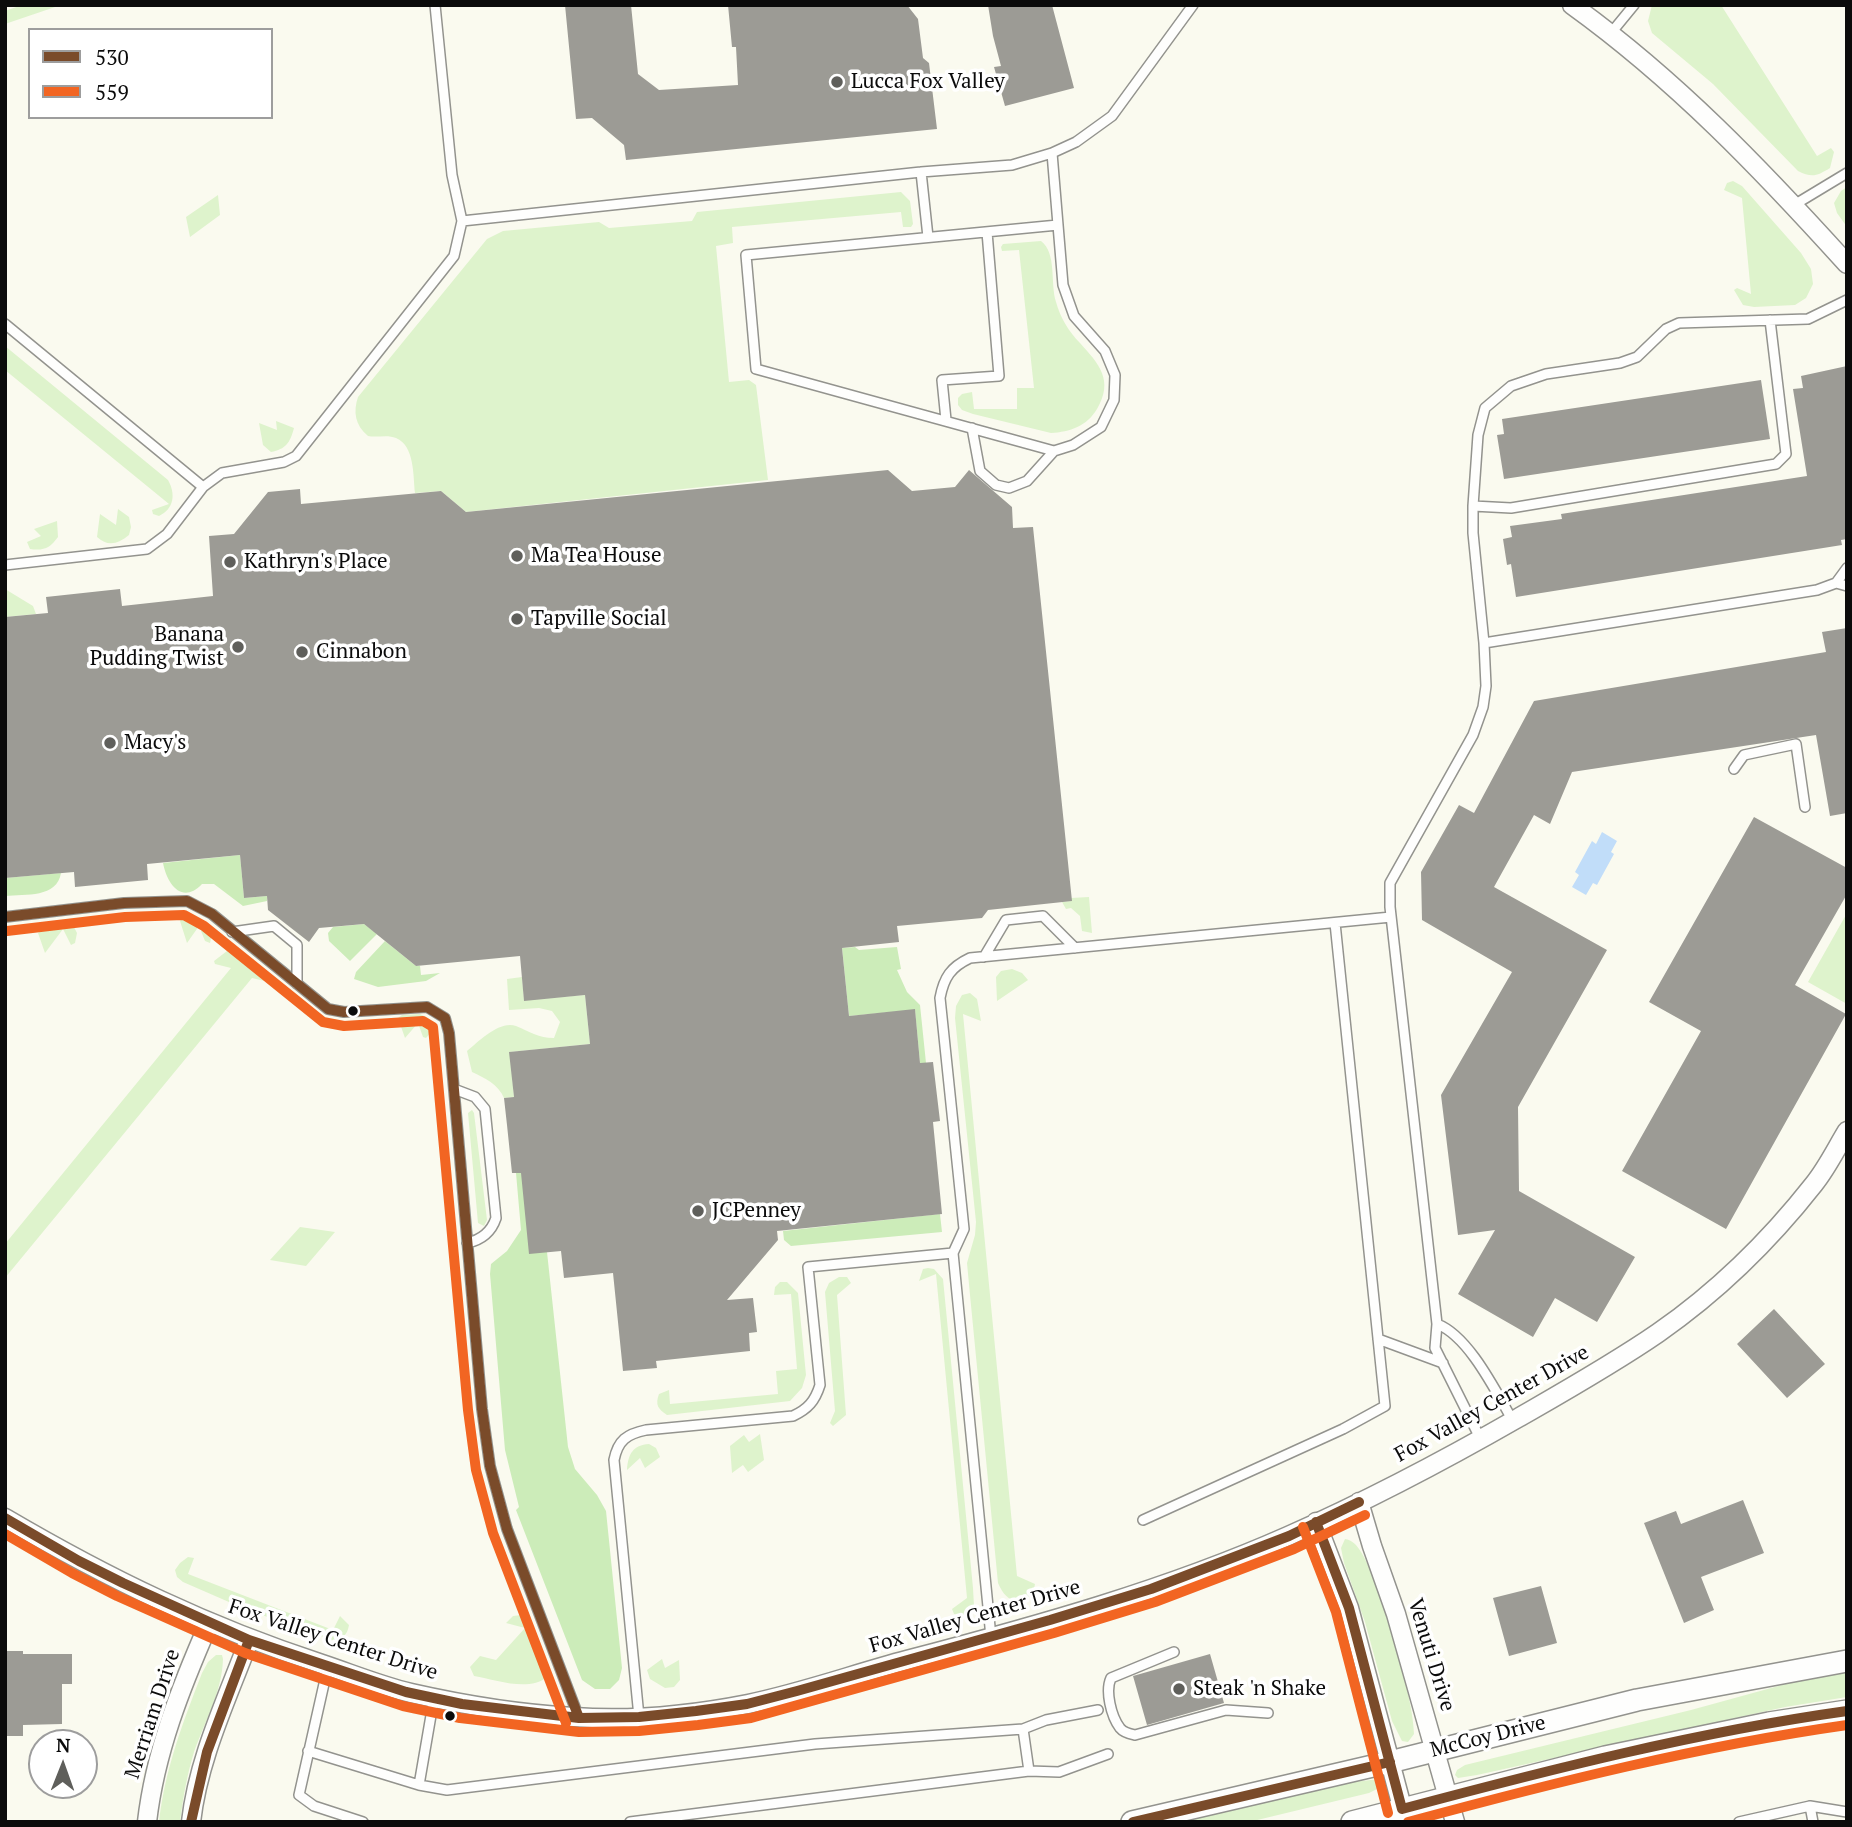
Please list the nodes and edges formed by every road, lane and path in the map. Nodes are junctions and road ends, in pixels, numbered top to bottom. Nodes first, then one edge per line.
1 (435, 5) edge
2 (1193, 5) edge
3 (1572, 5) edge
4 (1634, 5) edge
5 (1611, 33) junction
6 (1052, 153) junction
7 (921, 172) junction
8 (1847, 173) edge
9 (1794, 205) junction
10 (462, 221) junction
11 (1058, 225) junction
12 (987, 232) junction
13 (928, 237) junction
14 (1847, 264) edge
15 (1847, 300) edge
16 (1770, 320) junction
17 (5, 324) edge
18 (946, 421) junction
19 (972, 428) junction
20 (1054, 451) junction
21 (203, 488) junction
22 (1473, 506) junction
23 (5, 565) edge
24 (1847, 568) edge
25 (1836, 583) junction
26 (1847, 586) edge
27 (1485, 643) junction
28 (1734, 769) dead end
29 (1805, 807) dead end
30 (5, 917) edge
31 (1391, 917) junction
32 (1335, 923) junction
33 (232, 932) junction
34 (1075, 948) junction
35 (984, 957) junction
36 (297, 984) junction
37 (454, 1089) junction
38 (1847, 1131) edge
39 (467, 1242) junction
40 (953, 1253) junction
41 (1437, 1324) junction
42 (1378, 1339) junction
43 (1443, 1363) junction
44 (1513, 1421) junction
45 (1481, 1440) junction
46 (1359, 1502) junction
47 (5, 1518) edge
48 (1143, 1520) dead end
49 (1316, 1522) junction
50 (209, 1623) junction
51 (992, 1637) junction
52 (249, 1640) junction
53 (1174, 1651) dead end
54 (1847, 1661) edge
55 (328, 1666) junction
56 (435, 1698) junction
57 (1098, 1710) dead end
58 (1847, 1712) edge
59 (1268, 1713) dead end
60 (639, 1717) junction
61 (579, 1718) junction
62 (1023, 1729) junction
63 (1436, 1749) junction
64 (308, 1751) junction
65 (1108, 1754) dead end
66 (1390, 1762) junction
67 (1029, 1771) junction
68 (419, 1785) junction
69 (1448, 1796) junction
70 (1810, 1806) junction
71 (1847, 1812) edge
72 (1404, 1815) edge
73 (147, 1822) edge
74 (191, 1822) edge
75 (363, 1822) edge
76 (630, 1822) edge
77 (1132, 1822) edge
78 (1352, 1822) edge
79 (1455, 1822) edge
80 (1739, 1822) edge
81 (1813, 1822) edge

1 - 10 lane
2 - 6 lane
3 - 5 street
4 - 5 lane
5 - 9 street
6 - 7 lane
6 - 11 lane
7 - 10 lane
7 - 13 lane
8 - 9 lane
9 - 14 street
10 - 21 lane
11 - 12 lane
11 - 20 lane
12 - 13 lane
12 - 18 lane
13 - 18 lane
15 - 16 lane
16 - 22 lane
16 - 22 lane
17 - 21 lane
18 - 19 lane
19 - 20 lane
19 - 20 lane
21 - 23 lane
22 - 27 lane
24 - 25 lane
25 - 26 lane
25 - 27 lane
27 - 31 lane
28 - 29 lane
30 - 33 lane
31 - 32 lane
31 - 41 lane
32 - 34 lane
32 - 42 lane
33 - 36 lane
33 - 36 lane
34 - 35 lane
34 - 35 lane
35 - 40 lane
36 - 37 lane
37 - 39 lane
37 - 39 lane
38 - 44 street, Fox Valley Center Drive
39 - 61 lane
40 - 51 lane
40 - 60 lane
41 - 43 lane
41 - 44 lane
42 - 43 lane
42 - 48 lane
43 - 45 lane
44 - 45 street, Fox Valley Center Drive
45 - 46 street, Fox Valley Center Drive
46 - 49 street, Fox Valley Center Drive
46 - 63 street, Venuti Drive
47 - 50 street, Fox Valley Center Drive
49 - 51 street, Fox Valley Center Drive
49 - 66 street
50 - 52 street, Fox Valley Center Drive
50 - 73 street, Merriam Drive
51 - 60 street, Fox Valley Center Drive
52 - 55 street, Fox Valley Center Drive
52 - 74 street
53 - 59 lane
54 - 63 street, McCoy Drive
55 - 56 street, Fox Valley Center Drive
55 - 64 lane
56 - 61 street, Fox Valley Center Drive
56 - 68 lane
57 - 62 lane
58 - 69 street
60 - 61 street, Fox Valley Center Drive
62 - 67 lane
62 - 68 lane
63 - 66 street, McCoy Drive
63 - 69 street, Venuti Drive
64 - 68 lane
64 - 75 lane
65 - 67 lane
66 - 72 street
66 - 77 street, McCoy Drive
67 - 76 lane
69 - 72 street
69 - 79 street, Venuti Drive
70 - 71 lane
70 - 80 lane
70 - 81 lane
72 - 78 street

